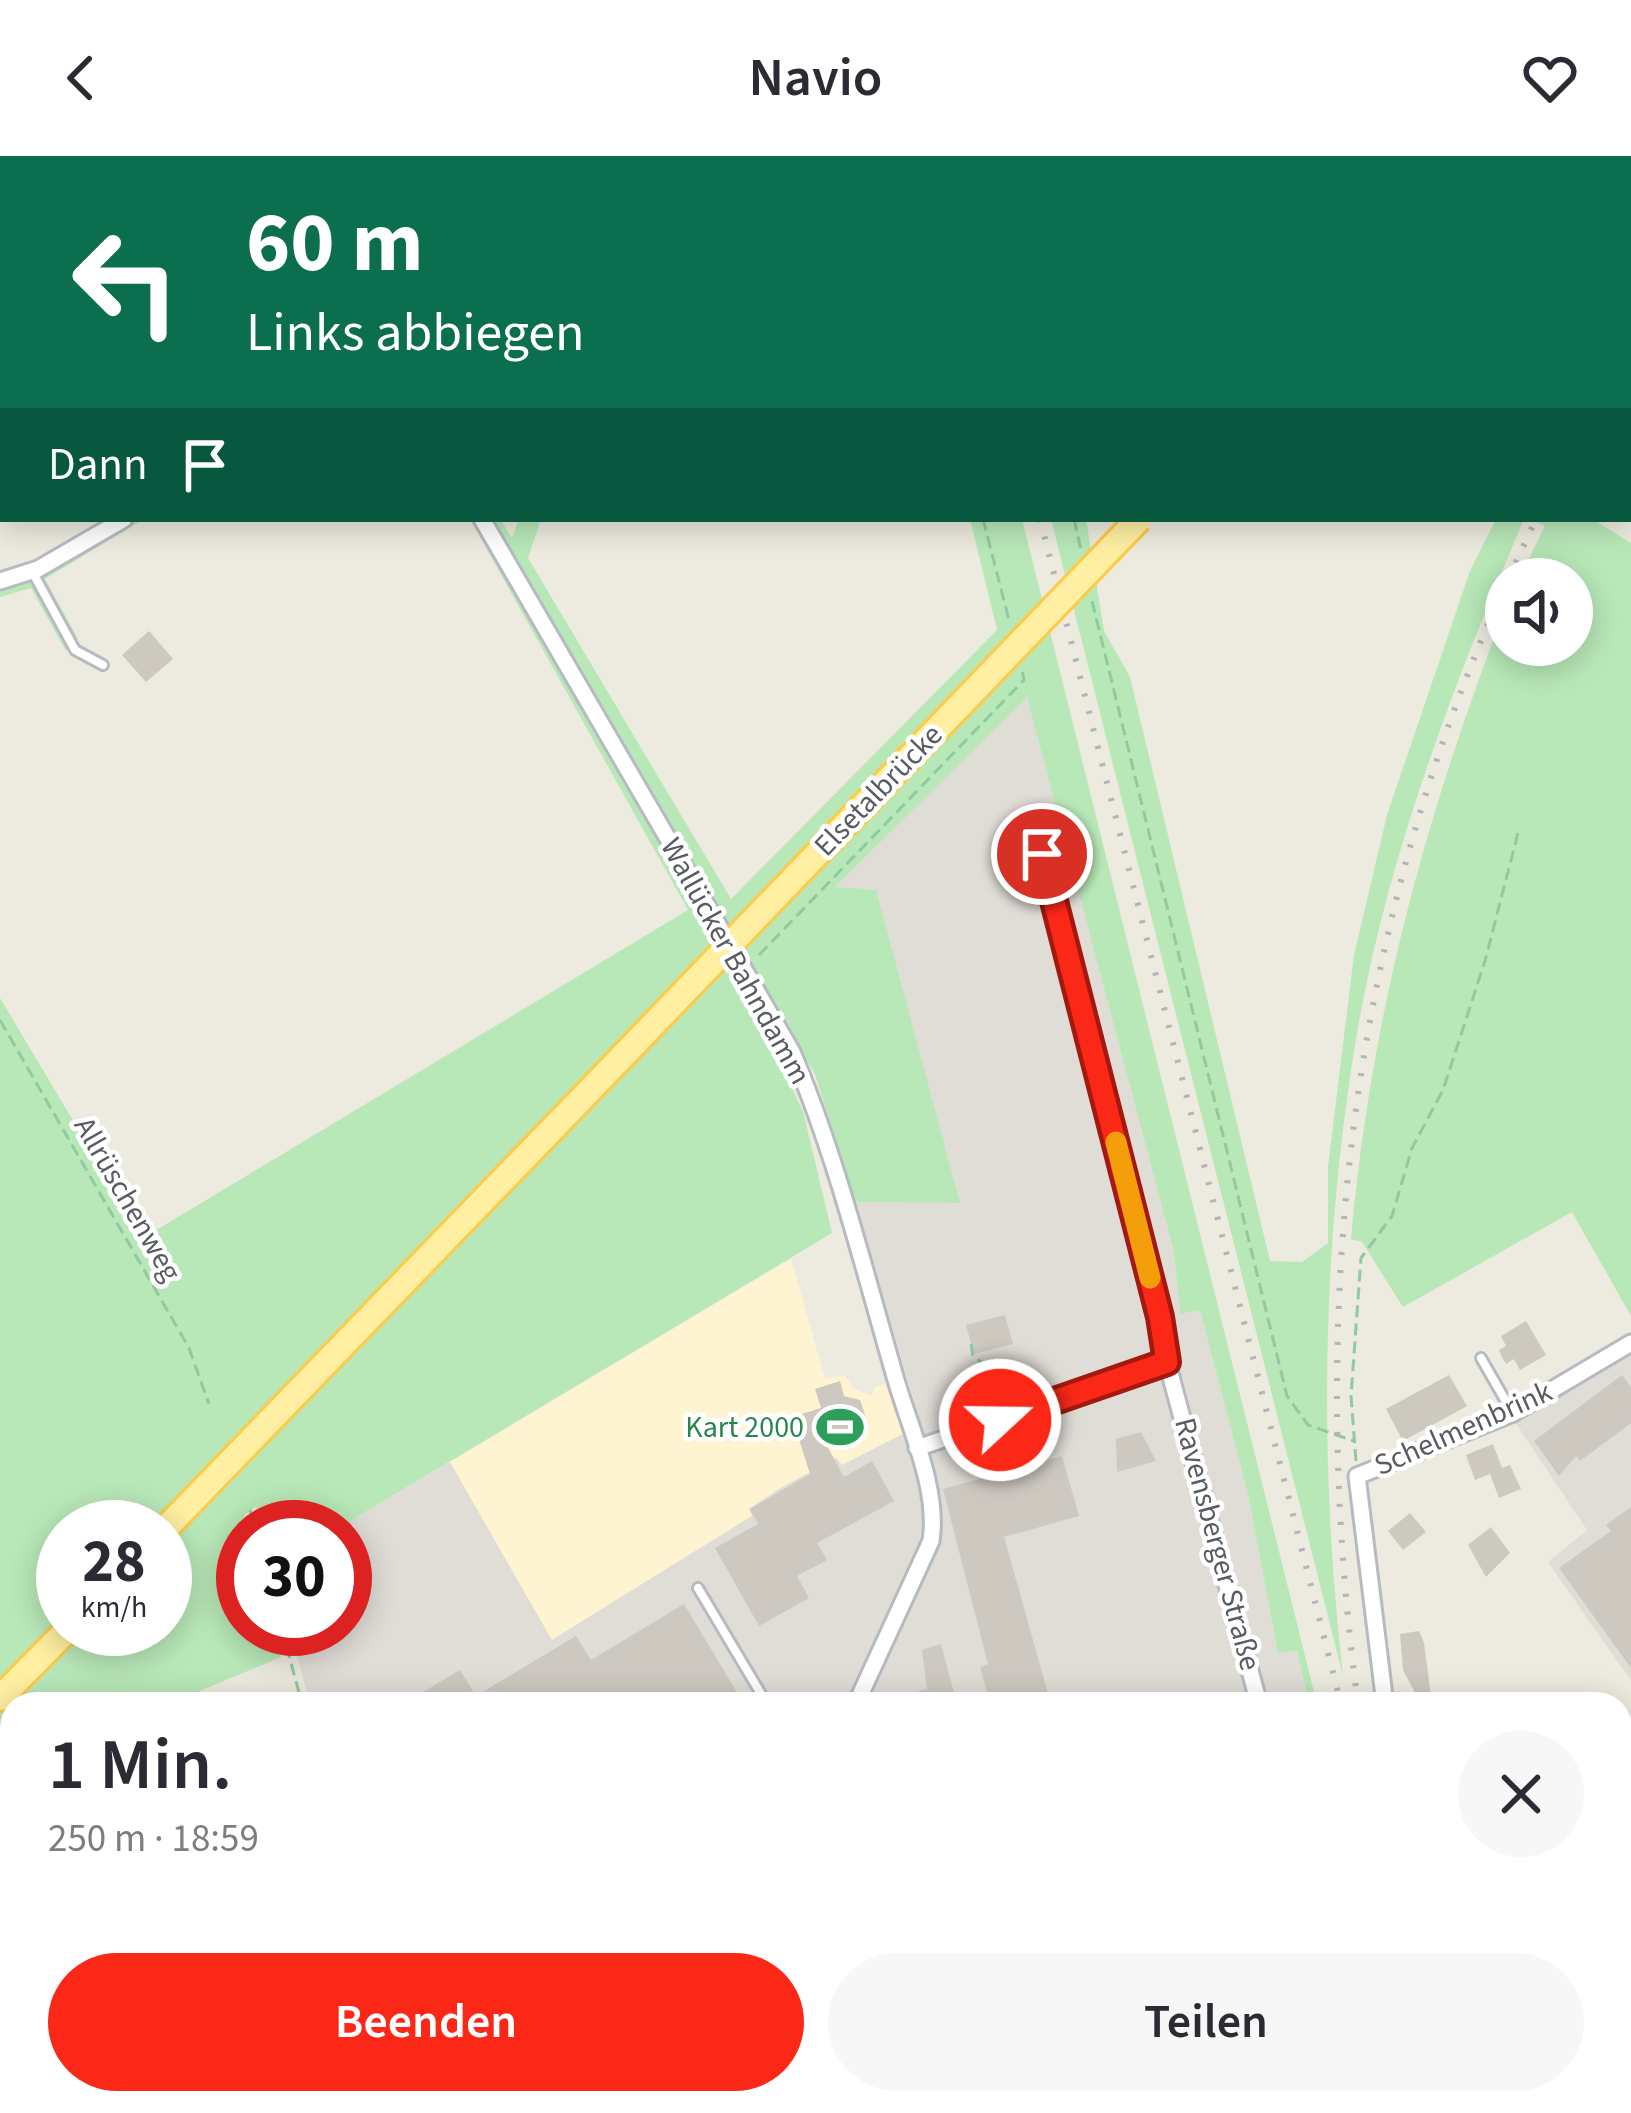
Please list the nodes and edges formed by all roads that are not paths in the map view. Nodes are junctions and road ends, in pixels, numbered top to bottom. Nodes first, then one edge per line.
1 (119, 522) edge
2 (487, 522) edge
3 (1136, 522) edge
4 (32, 571) junction
5 (0, 581) edge
6 (103, 665) dead end
7 (1042, 854) dead end
8 (1631, 1343) edge
9 (1481, 1358) dead end
10 (1167, 1362) junction
11 (1513, 1413) junction
12 (917, 1448) junction
13 (192, 1500) edge
14 (698, 1588) dead end
15 (41, 1656) edge
16 (6, 1692) edge
17 (760, 1692) edge
18 (862, 1692) edge
19 (1256, 1692) edge
20 (1384, 1692) edge

1 - 4 street
2 - 12 street, Wallücker Bahndamm
3 - 13 main road, Elsetalbrücke, bridge
4 - 5 street
4 - 6 lane
7 - 10 lane
8 - 11 street, Schelmenbrink
9 - 11 lane
10 - 12 street
10 - 19 street, Ravensberger Straße
11 - 20 street, Schelmenbrink
12 - 18 street, Wallücker Bahndamm
14 - 17 lane
15 - 16 main road

